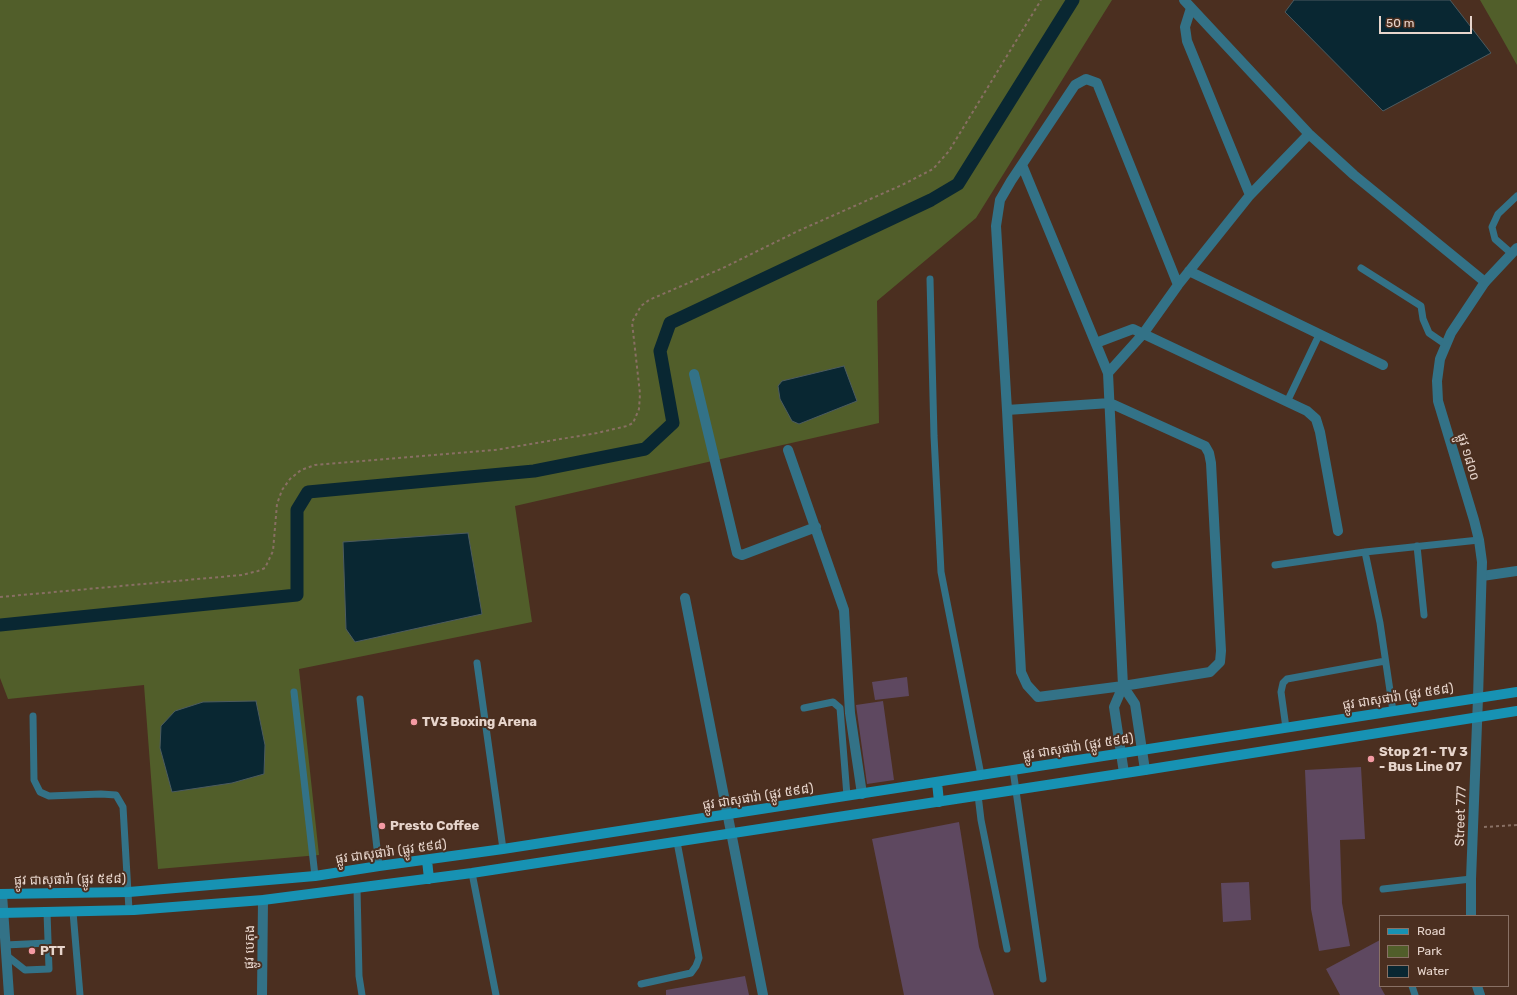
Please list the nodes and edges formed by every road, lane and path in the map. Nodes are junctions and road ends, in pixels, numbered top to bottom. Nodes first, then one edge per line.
1 (1041, 0) edge
2 (1184, 0) edge
3 (1191, 8) junction
4 (1309, 134) junction
5 (1022, 165) junction
6 (1250, 195) junction
7 (1517, 196) edge
8 (1514, 251) edge
9 (1362, 268) dead end
10 (1189, 271) junction
11 (930, 279) dead end
12 (1485, 282) junction
13 (1178, 285) junction
14 (1143, 334) junction
15 (1319, 335) junction
16 (1096, 343) junction
17 (1445, 344) junction
18 (1383, 365) dead end
19 (1108, 373) junction
20 (694, 374) dead end
21 (1287, 402) junction
22 (1110, 403) junction
23 (1006, 410) junction
24 (788, 450) dead end
25 (816, 527) junction
26 (1338, 531) dead end
27 (1478, 540) junction
28 (1417, 546) junction
29 (1365, 552) junction
30 (1275, 565) dead end
31 (1517, 571) edge
32 (1482, 576) junction
33 (0, 596) edge
34 (685, 598) dead end
35 (1424, 615) dead end
36 (1385, 661) junction
37 (477, 663) dead end
38 (1123, 686) junction
39 (294, 692) dead end
40 (1517, 692) edge
41 (1478, 698) junction
42 (360, 699) dead end
43 (804, 708) dead end
44 (1393, 711) junction
45 (1517, 711) edge
46 (33, 716) dead end
47 (1478, 717) junction
48 (1286, 728) junction
49 (1142, 751) junction
50 (1121, 754) junction
51 (1013, 770) junction
52 (1145, 770) junction
53 (1124, 773) junction
54 (981, 775) junction
55 (936, 782) junction
56 (1015, 790) junction
57 (862, 794) junction
58 (978, 795) junction
59 (847, 796) junction
60 (939, 802) junction
61 (728, 814) junction
62 (1517, 825) edge
63 (1473, 828) junction
64 (732, 833) junction
65 (677, 842) junction
66 (503, 849) junction
67 (426, 860) junction
68 (379, 866) junction
69 (472, 873) junction
70 (315, 876) junction
71 (429, 879) junction
72 (1471, 879) junction
73 (357, 888) junction
74 (1383, 889) dead end
75 (129, 892) junction
76 (1, 894) edge
77 (263, 900) junction
78 (129, 910) junction
79 (47, 912) junction
80 (73, 912) junction
81 (2, 913) edge
82 (1471, 915) edge
83 (48, 943) junction
84 (1007, 949) dead end
85 (6, 950) junction
86 (1043, 979) dead end
87 (640, 984) dead end
88 (9, 995) edge
89 (80, 995) edge
90 (262, 995) edge
91 (362, 995) edge
92 (496, 995) edge
93 (763, 995) edge

1 - 33 path
2 - 3 street
3 - 4 street
3 - 6 street
4 - 6 street
4 - 12 street
5 - 13 street
5 - 16 street
5 - 23 street
6 - 10 street
7 - 8 lane
8 - 12 street, ផ្លូវ ១៨០០
9 - 17 lane
10 - 13 street
10 - 15 street
11 - 54 lane
12 - 17 street, ផ្លូវ ១៨០០
13 - 14 street
14 - 16 street
14 - 19 street
14 - 21 street
15 - 18 street
15 - 21 lane
16 - 19 street
17 - 27 street, ផ្លូវ ១៨០០
19 - 22 street
20 - 25 street
21 - 26 street
22 - 23 street
22 - 38 street
22 - 38 street
23 - 38 street
24 - 25 street
25 - 57 street
27 - 28 lane
27 - 32 street, ផ្លូវ ១៨០០
28 - 29 lane
28 - 35 lane
29 - 30 lane
29 - 36 lane
31 - 32 street
32 - 41 street, ផ្លូវ ១៨០០
34 - 61 street
36 - 44 lane
36 - 48 lane
37 - 66 lane
38 - 49 street
38 - 50 street
39 - 70 lane
40 - 41 main road, ផ្លូវ ជាសុផារ៉ា (ផ្លូវ ៥៩៨)
41 - 44 main road, ផ្លូវ ជាសុផារ៉ា (ផ្លូវ ៥៩៨)
41 - 47 street, Street 777
42 - 68 lane
43 - 59 lane
44 - 48 main road, ផ្លូវ ជាសុផារ៉ា (ផ្លូវ ៥៩៨)
45 - 47 main road
46 - 75 lane
47 - 52 main road
47 - 63 street, Street 777
48 - 49 main road, ផ្លូវ ជាសុផារ៉ា (ផ្លូវ ៥៩៨)
49 - 50 main road, ផ្លូវ ជាសុផារ៉ា (ផ្លូវ ៥៩៨)
49 - 52 street
50 - 51 main road, ផ្លូវ ជាសុផារ៉ា (ផ្លូវ ៥៩៨)
50 - 53 street
51 - 54 main road, ផ្លូវ ជាសុផារ៉ា (ផ្លូវ ៥៩៨)
51 - 56 lane
52 - 53 main road
53 - 56 main road
54 - 55 main road, ផ្លូវ ជាសុផារ៉ា (ផ្លូវ ៥៩៨)
55 - 57 main road, ផ្លូវ ជាសុផារ៉ា (ផ្លូវ ៥៩៨)
55 - 60 main road
56 - 58 main road
56 - 86 lane
57 - 59 main road, ផ្លូវ ជាសុផារ៉ា (ផ្លូវ ៥៩៨)
58 - 60 main road
58 - 84 lane
59 - 61 main road, ផ្លូវ ជាសុផារ៉ា (ផ្លូវ ៥៩៨)
60 - 64 main road
61 - 64 street
61 - 66 main road, ផ្លូវ ជាសុផារ៉ា (ផ្លូវ ៥៩៨)
62 - 63 path
63 - 72 street, Street 777
64 - 65 main road
64 - 93 street
65 - 69 main road
65 - 87 lane
66 - 67 main road, ផ្លូវ ជាសុផារ៉ា (ផ្លូវ ៥៩៨)
67 - 68 main road, ផ្លូវ ជាសុផារ៉ា (ផ្លូវ ៥៩៨)
67 - 71 main road
68 - 70 main road, ផ្លូវ ជាសុផារ៉ា (ផ្លូវ ៥៩៨)
69 - 71 main road
69 - 92 lane
70 - 75 main road, ផ្លូវ ជាសុផារ៉ា (ផ្លូវ ៥៩៨)
71 - 73 main road
72 - 74 lane
72 - 82 street, Street 777
73 - 77 main road
73 - 91 lane
75 - 76 main road, ផ្លូវ ជាសុផារ៉ា (ផ្លូវ ៥៩៨)
75 - 78 lane
76 - 81 street
77 - 78 main road
77 - 90 street, ផ្លូវ បេតុង
78 - 80 main road
79 - 80 main road
79 - 81 main road
79 - 83 lane
80 - 89 lane
81 - 85 street
83 - 85 lane
83 - 85 lane
85 - 88 street

